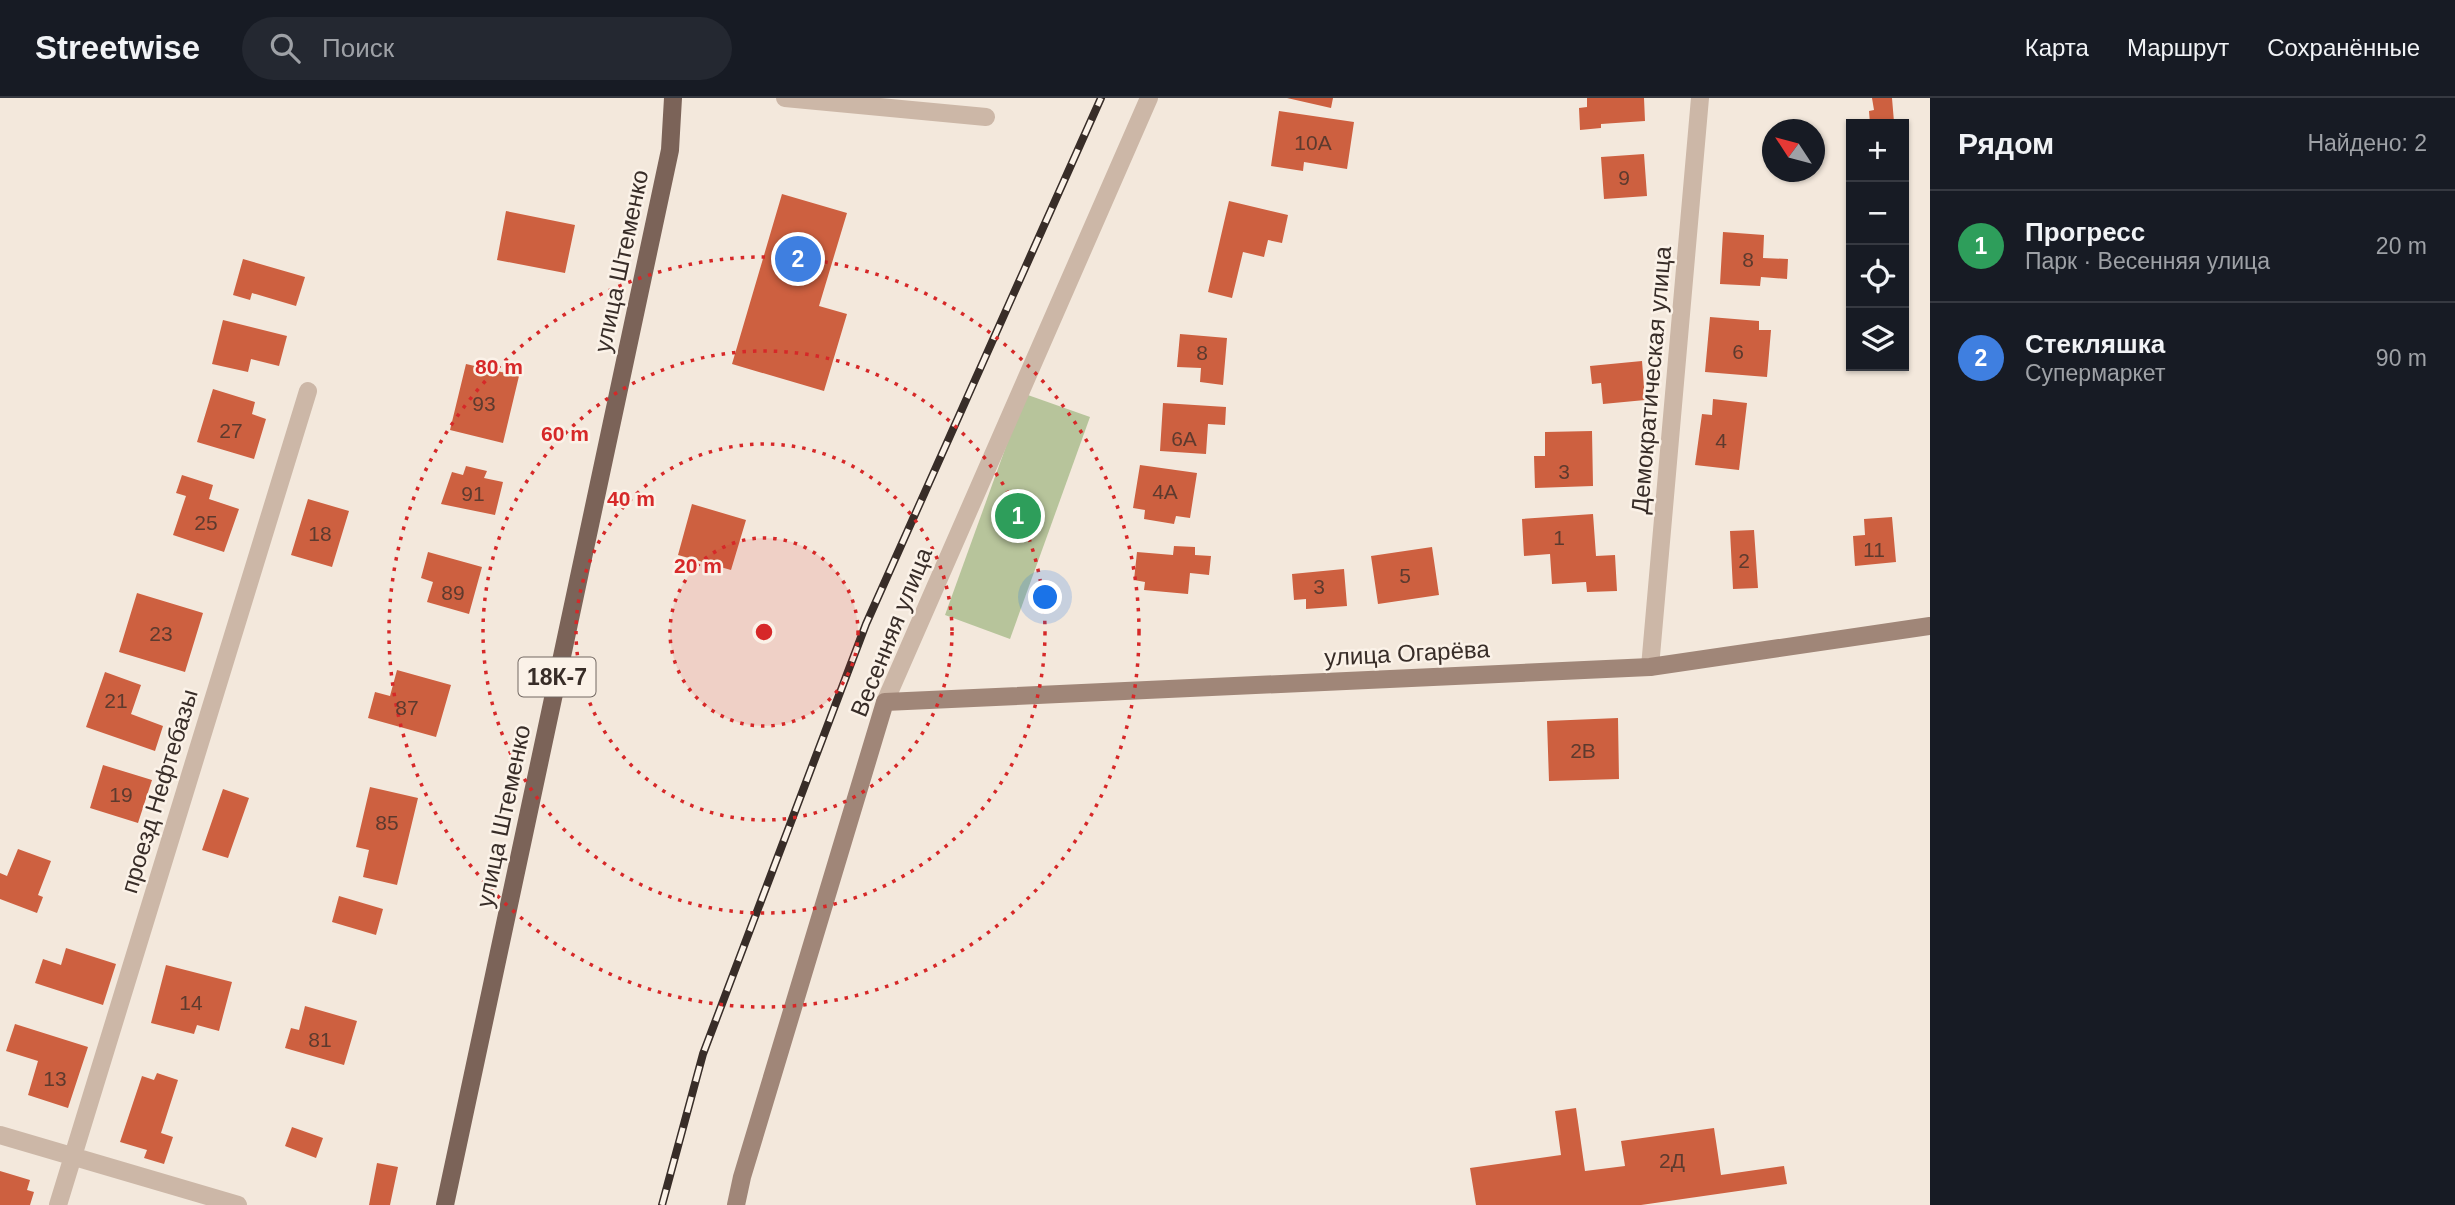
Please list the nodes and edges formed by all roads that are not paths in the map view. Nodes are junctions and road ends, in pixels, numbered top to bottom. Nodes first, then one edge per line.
1 (673, 98) edge
2 (785, 98) edge
3 (1149, 98) edge
4 (1700, 98) edge
5 (986, 117) dead end
6 (308, 391) dead end
7 (1930, 626) edge
8 (1650, 667) junction
9 (885, 702) junction
10 (0, 1135) edge
11 (72, 1156) junction
12 (58, 1205) edge
13 (237, 1205) edge
14 (445, 1205) edge
15 (736, 1205) edge

1 - 14 main road, улица Штеменко / 18К-7
2 - 5 street
3 - 9 street, Весенняя улица
4 - 8 street, Демократическая улица
6 - 11 street, проезд Нефтебазы
7 - 8 main road, улица Огарёва
8 - 9 main road, улица Огарёва
9 - 15 main road, Весенняя улица
10 - 11 street
11 - 12 street, проезд Нефтебазы
11 - 13 street

